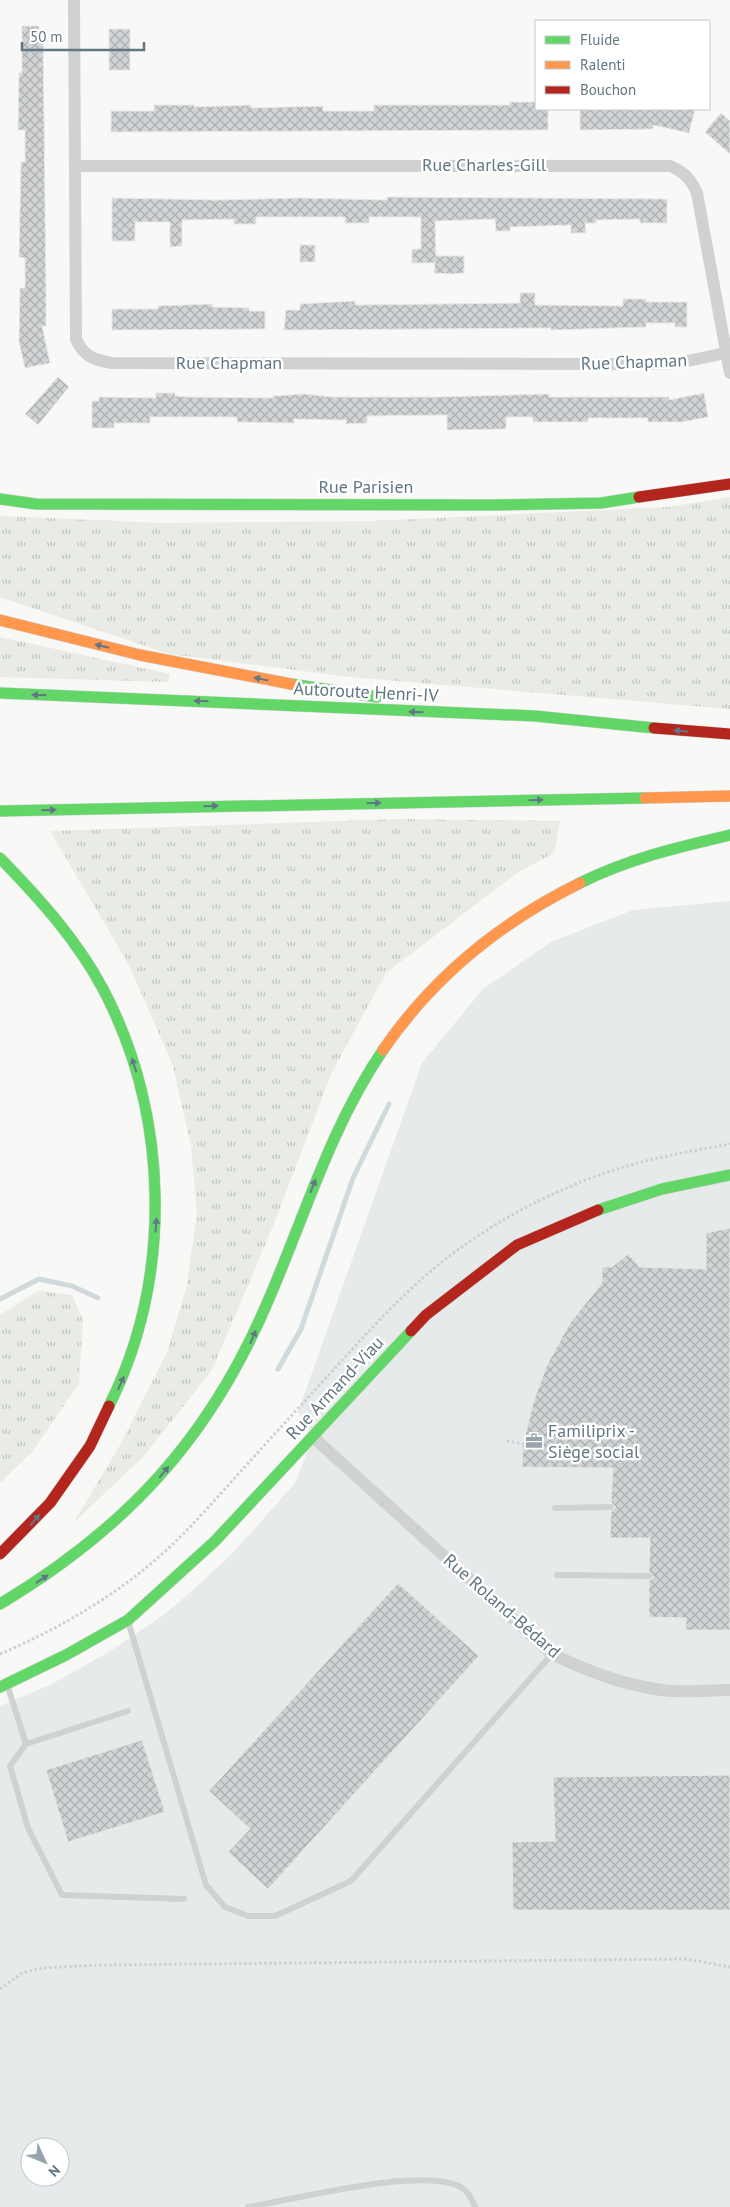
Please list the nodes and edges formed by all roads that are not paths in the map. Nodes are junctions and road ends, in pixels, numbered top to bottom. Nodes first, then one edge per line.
1 (74, 0) edge
2 (76, 166) junction
3 (728, 352) edge
4 (730, 373) edge
5 (730, 484) edge
6 (0, 499) edge
7 (0, 620) edge
8 (0, 693) edge
9 (534, 716) junction
10 (730, 734) edge
11 (730, 796) edge
12 (0, 811) edge
13 (730, 835) edge
14 (0, 858) edge
15 (730, 1176) edge
16 (313, 1437) junction
17 (611, 1507) dead end
18 (555, 1508) dead end
19 (0, 1554) edge
20 (557, 1575) dead end
21 (649, 1576) dead end
22 (0, 1604) edge
23 (128, 1620) junction
24 (552, 1654) junction
25 (3, 1685) edge
26 (730, 1690) edge
27 (128, 1711) dead end
28 (26, 1744) junction
29 (184, 1899) dead end
30 (248, 2207) edge
31 (475, 2207) edge

1 - 2 street, Rue Chapman
2 - 3 street, Rue Charles-Gill
2 - 3 street, Rue Chapman
3 - 4 street, Rue Charles-Gill
5 - 6 main road, Rue Parisien
9 -> 7 main road
9 -> 8 main road, Autoroute Henri-IV
10 -> 9 main road, Autoroute Henri-IV
12 -> 11 main road
22 -> 13 main road
19 -> 14 main road
15 - 16 main road, Rue Armand-Viau
16 - 23 main road, Rue Armand-Viau
16 - 24 street, Rue Roland-Bédard
17 - 18 lane
20 - 21 lane
23 - 24 lane
23 - 25 main road, Rue Armand-Viau
24 - 26 street, Rue Roland-Bédard
25 - 28 lane
27 - 28 lane
28 - 29 lane
30 - 31 lane

